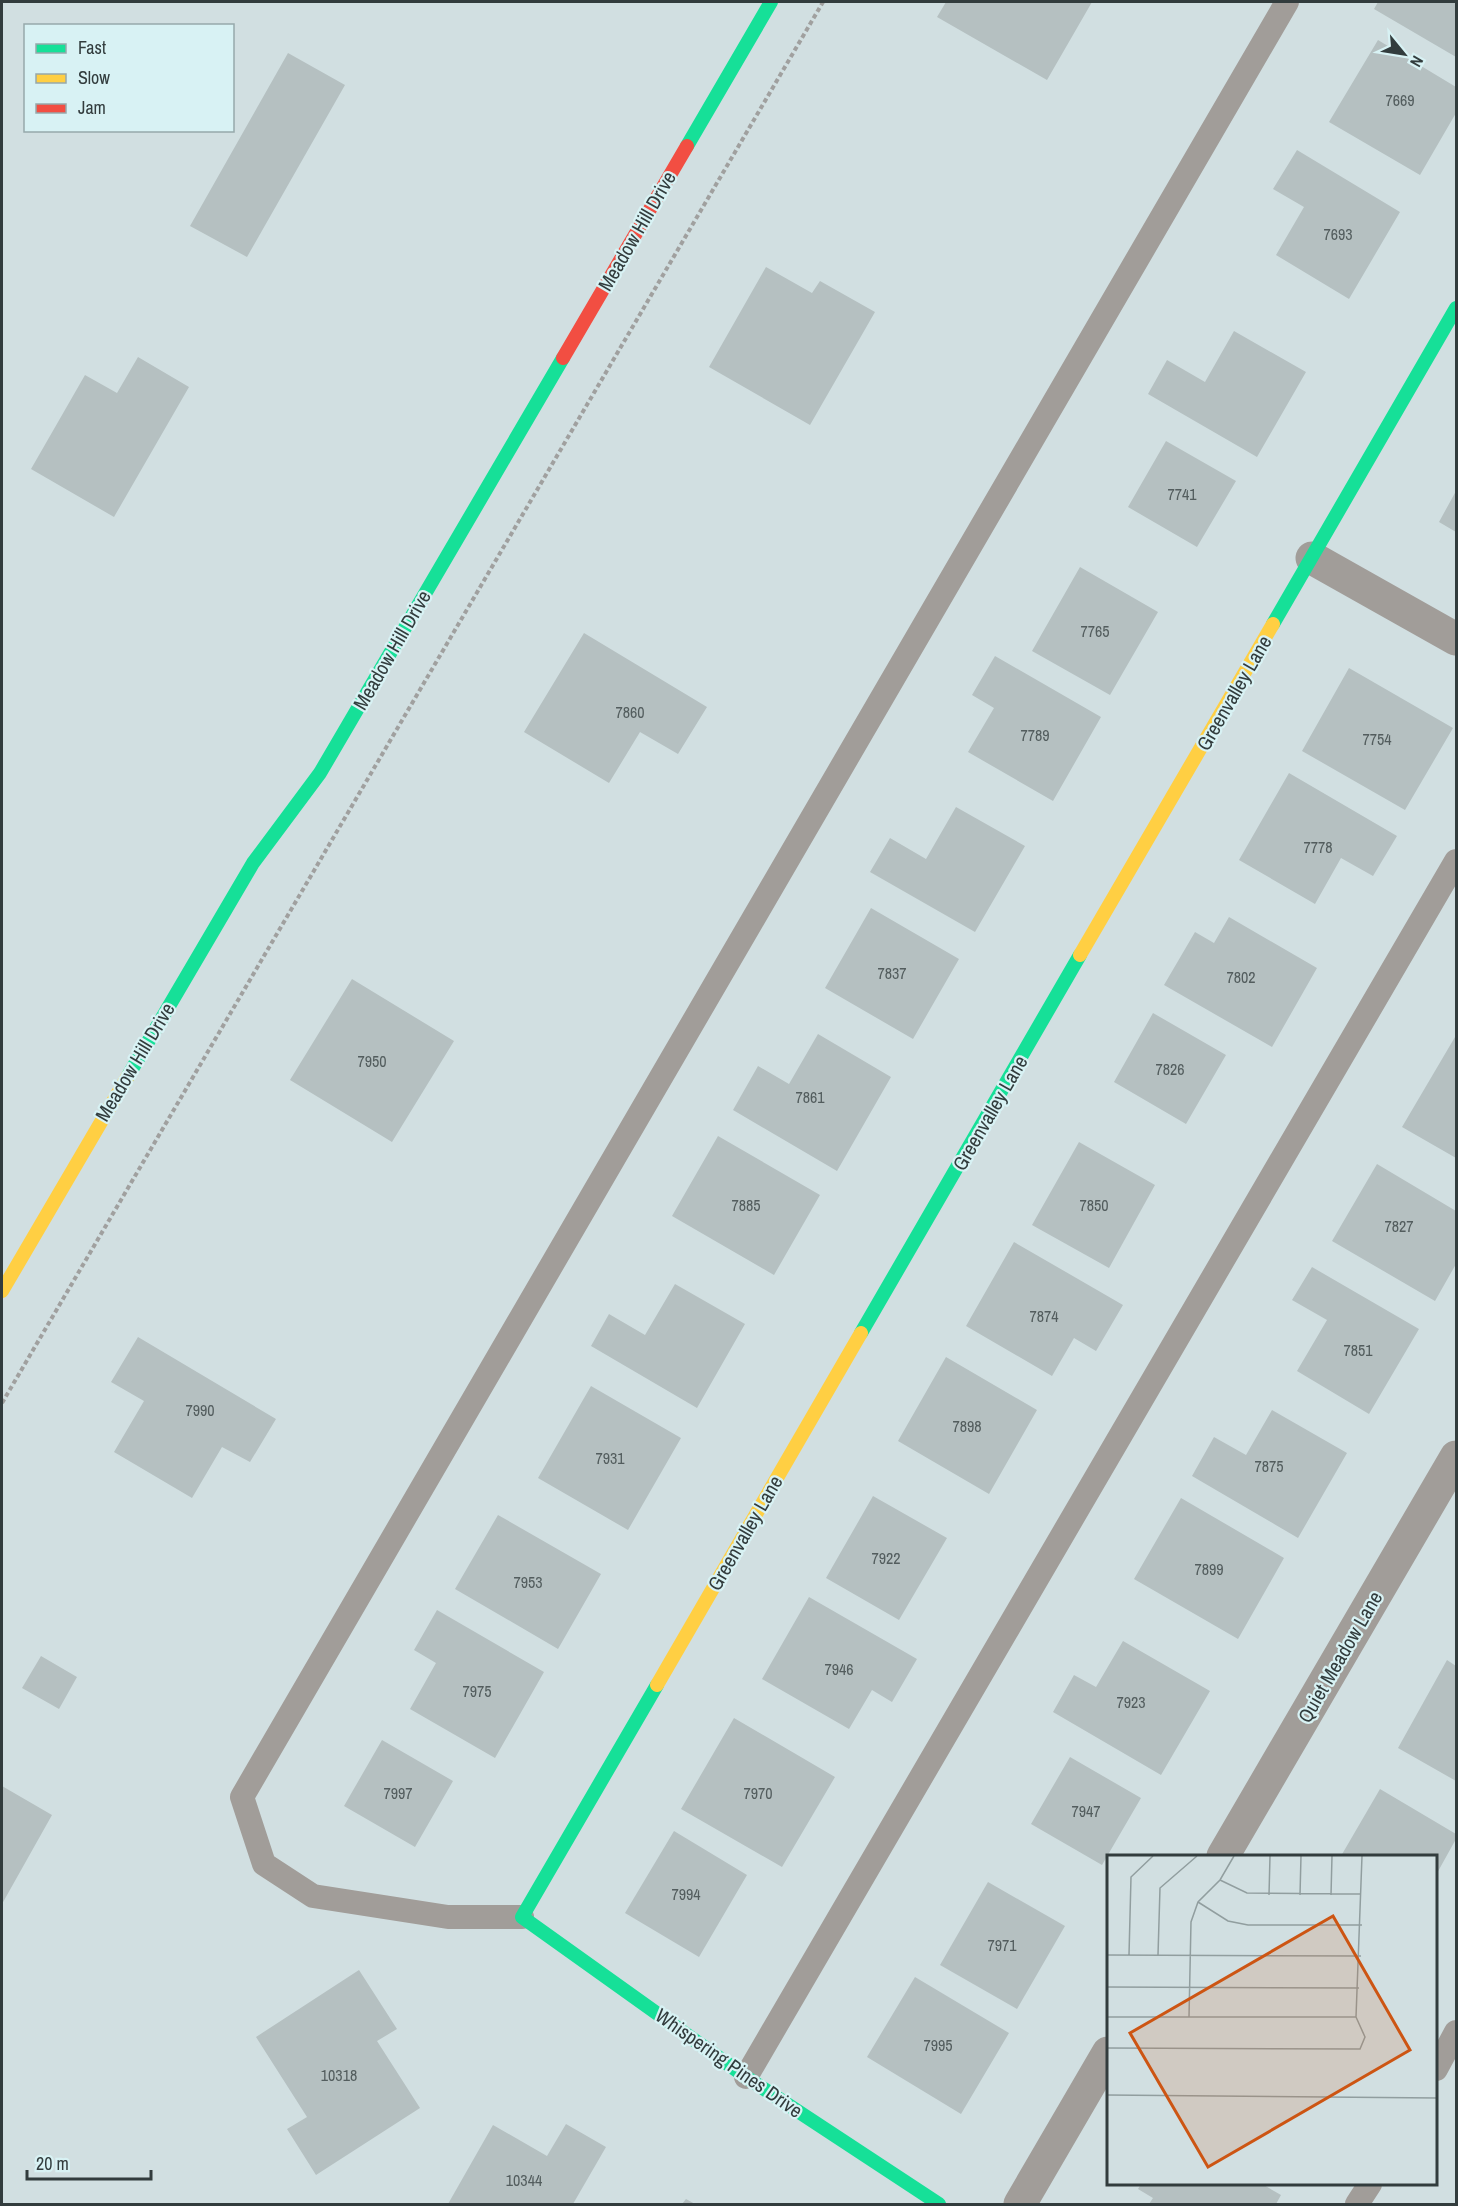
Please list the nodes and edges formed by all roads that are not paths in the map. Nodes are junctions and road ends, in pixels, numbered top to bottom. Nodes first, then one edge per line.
1 (771, 2) edge
2 (1287, 2) edge
3 (1456, 309) edge
4 (1312, 558) junction
5 (1456, 639) edge
6 (1456, 861) edge
7 (2, 1292) edge
8 (1456, 1457) edge
9 (1224, 1855) edge
10 (522, 1917) junction
11 (1456, 2032) edge
12 (1107, 2056) edge
13 (1437, 2067) edge
14 (746, 2077) junction
15 (1369, 2185) edge
16 (939, 2205) edge
17 (1020, 2205) edge
18 (1358, 2205) edge

1 - 7 street, Meadow Hill Drive
2 - 10 lane
3 - 4 street, Greenvalley Lane
4 - 5 street
4 - 10 street, Greenvalley Lane
6 - 14 lane
8 - 9 street, Quiet Meadow Lane
10 - 14 street, Whispering Pines Drive
11 - 13 lane
12 - 17 street
14 - 16 street, Whispering Pines Drive
15 - 18 lane

